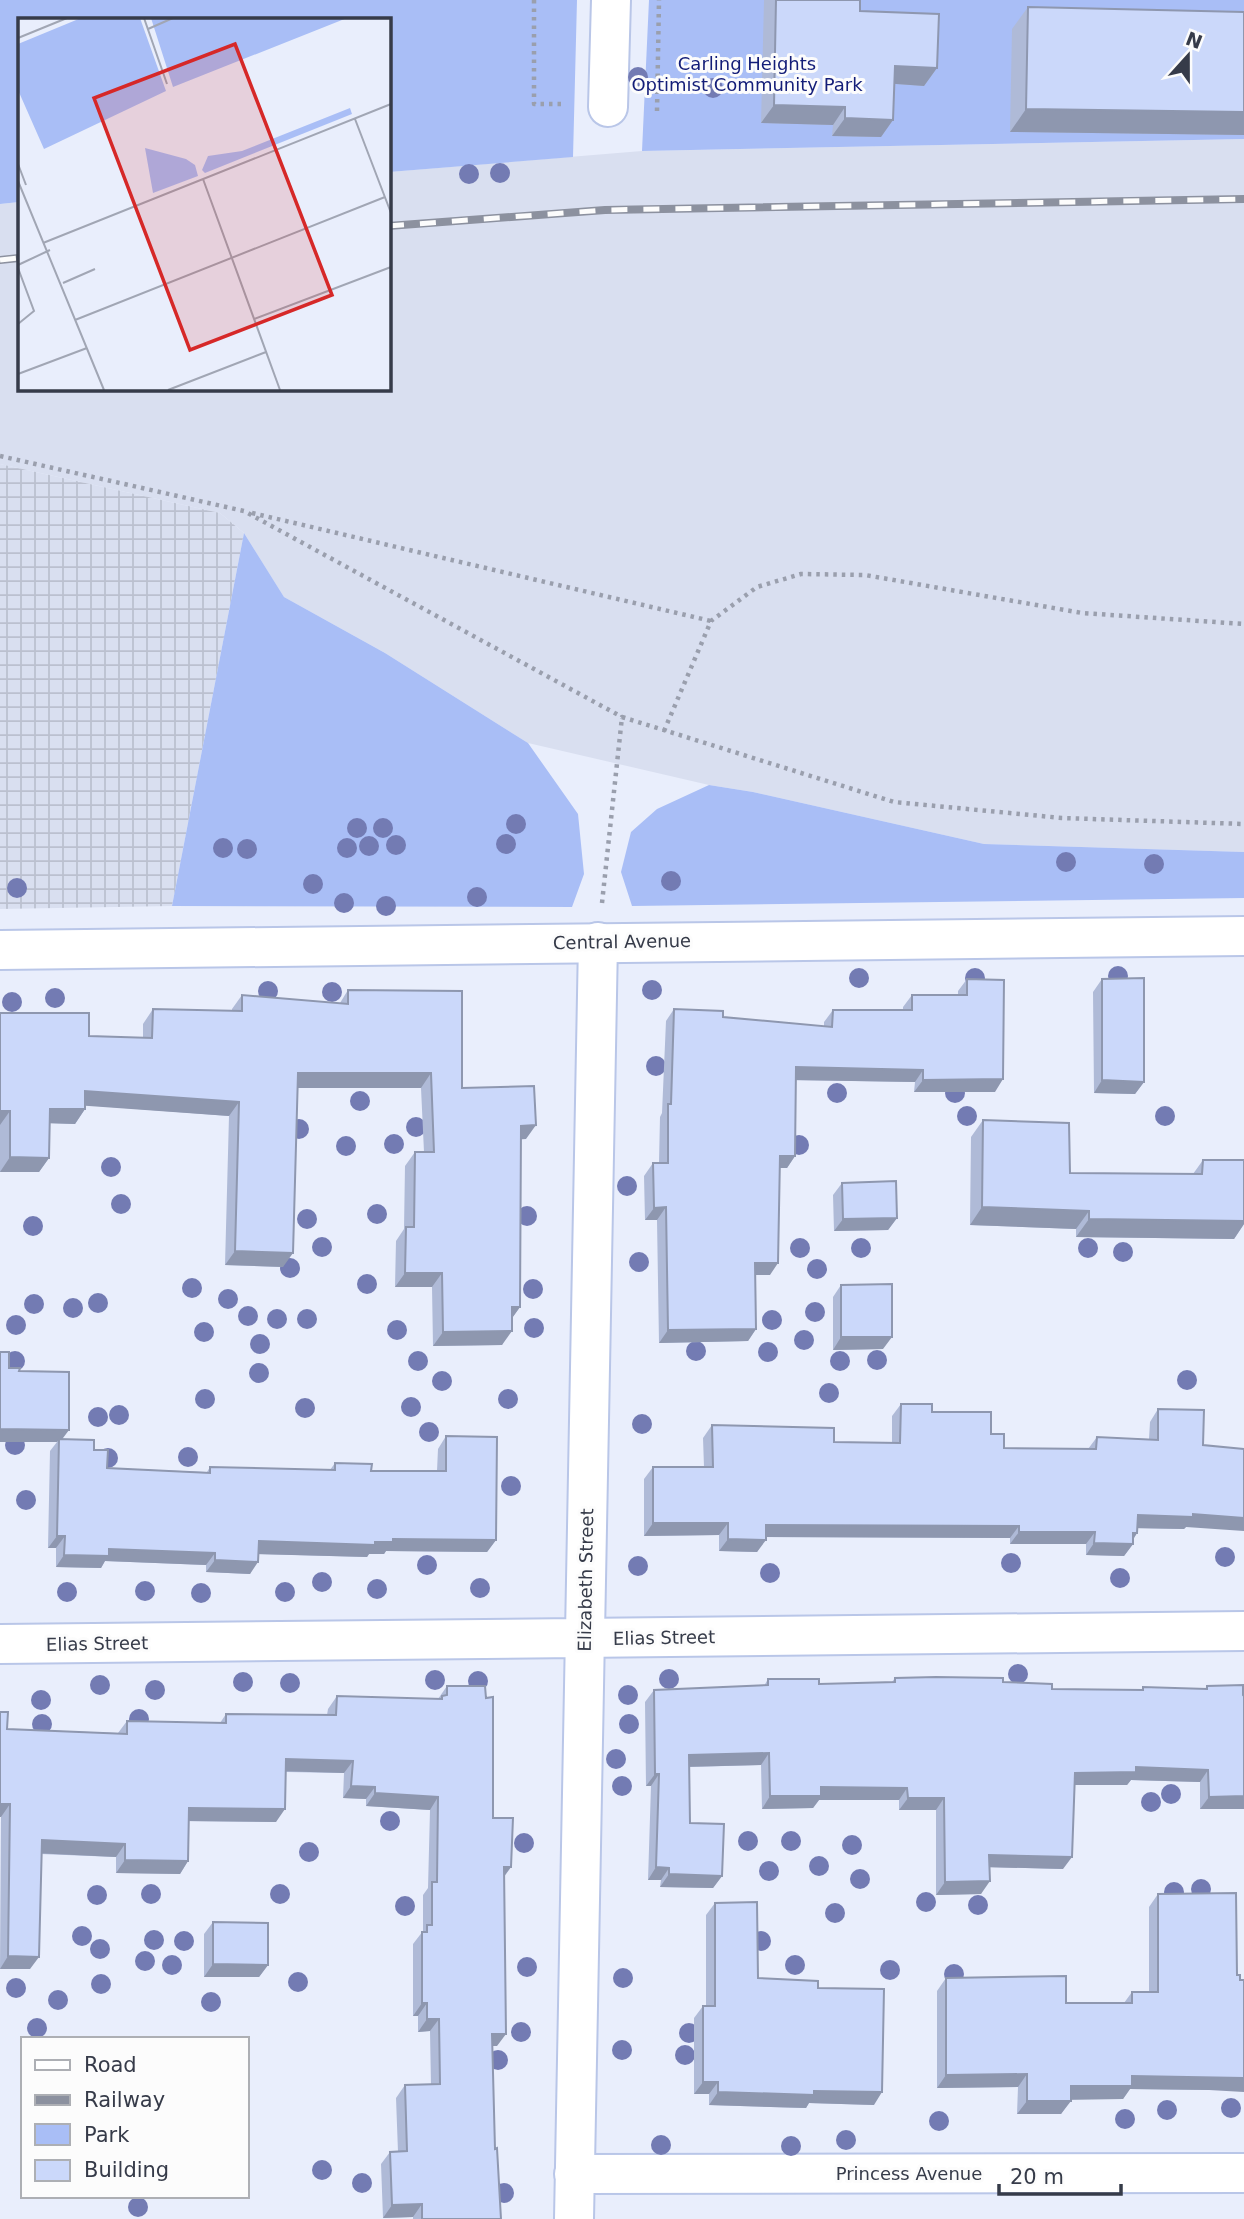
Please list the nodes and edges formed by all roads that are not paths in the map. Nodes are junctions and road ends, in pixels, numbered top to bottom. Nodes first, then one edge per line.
1 (611, 0) edge
2 (608, 107) dead end
3 (1244, 936) edge
4 (598, 942) junction
5 (0, 950) edge
6 (1244, 1631) edge
7 (584, 1639) junction
8 (0, 1644) edge
9 (1244, 2173) edge
10 (574, 2174) junction
11 (574, 2219) edge

1 - 2 street
3 - 4 street, Central Avenue
4 - 5 street, Central Avenue
4 - 7 street, Elizabeth Street
6 - 7 street, Elias Street
7 - 8 street, Elias Street
7 - 10 street, Elizabeth Street
9 - 10 street, Princess Avenue
10 - 11 street, Elizabeth Street

